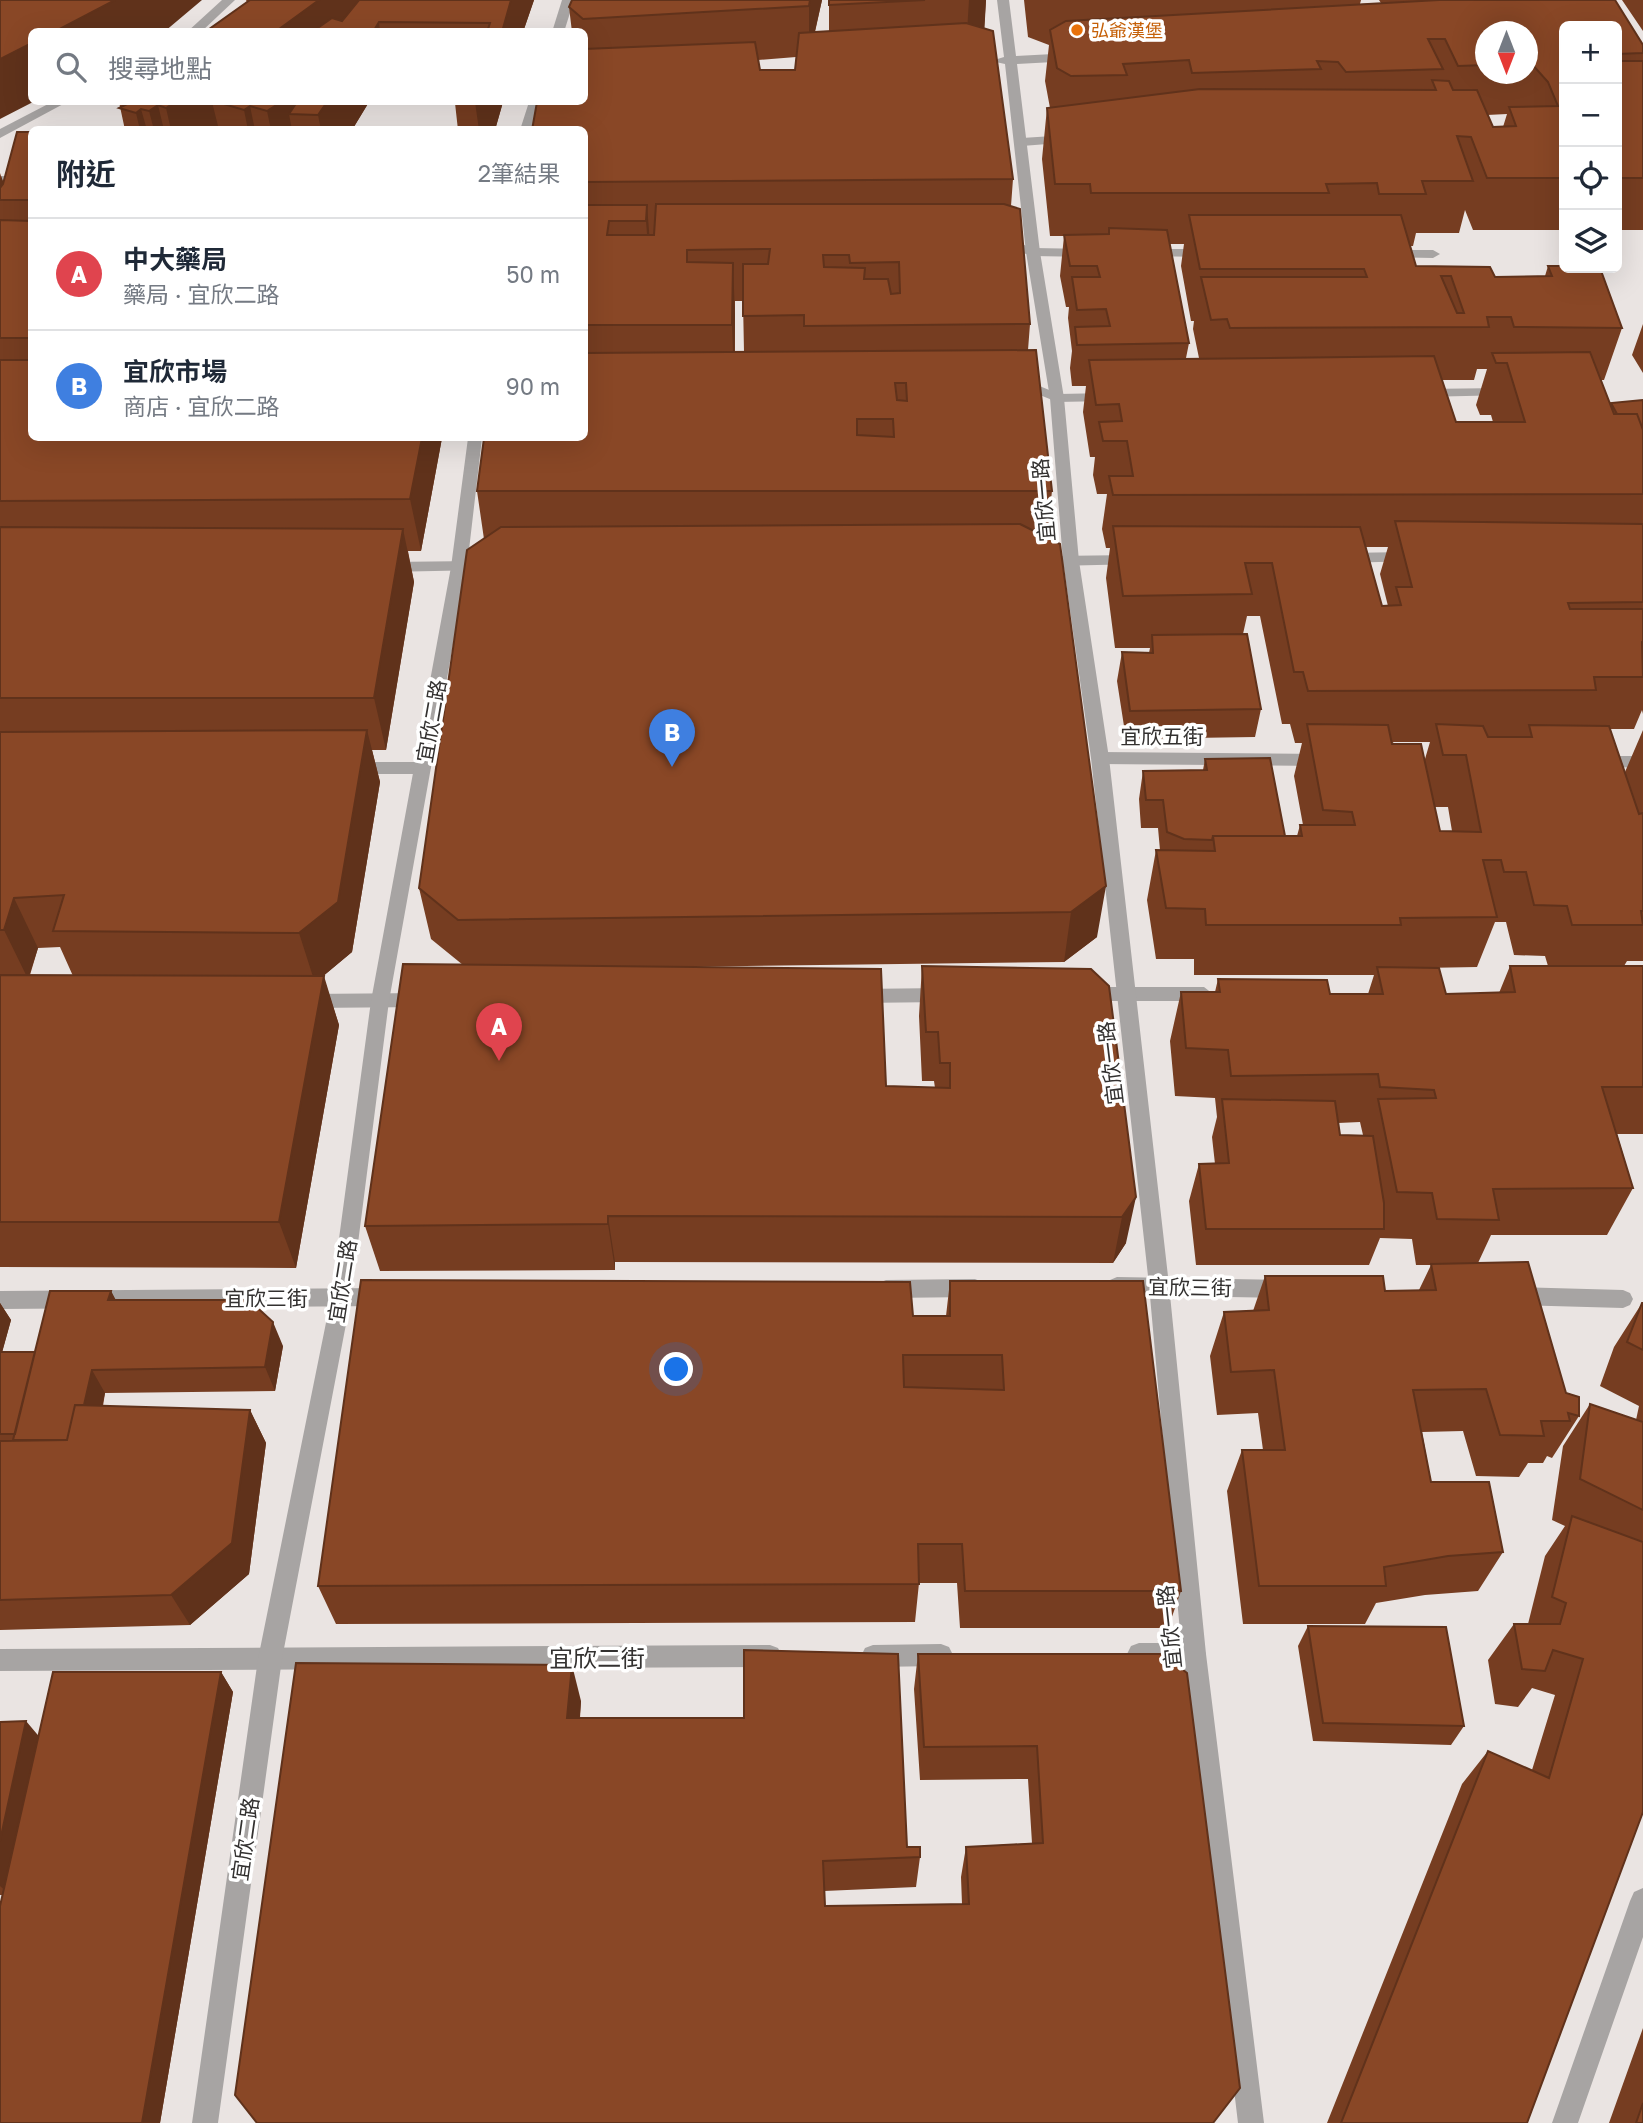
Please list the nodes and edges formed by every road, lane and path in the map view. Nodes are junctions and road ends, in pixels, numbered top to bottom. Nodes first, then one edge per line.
1 (229, 0) edge
2 (568, 0) edge
3 (1003, 0) edge
4 (198, 28) edge
5 (559, 28) edge
6 (1092, 57) edge
7 (1009, 60) junction
8 (982, 62) edge
9 (55, 105) edge
10 (534, 105) edge
11 (527, 126) edge
12 (0, 134) edge
13 (1077, 139) edge
14 (1022, 142) junction
15 (0, 180) edge
16 (28, 180) edge
17 (978, 241) edge
18 (1033, 252) junction
19 (1102, 253) edge
20 (1130, 253) edge
21 (1226, 253) edge
22 (1378, 254) edge
23 (1433, 254) dead end
24 (996, 389) edge
25 (1527, 392) edge
26 (1402, 394) edge
27 (1126, 397) edge
28 (1057, 398) junction
29 (475, 441) edge
30 (1433, 557) edge
31 (1322, 558) edge
32 (1155, 560) edge
33 (1044, 561) edge
34 (1072, 561) junction
35 (487, 566) edge
36 (376, 567) edge
37 (459, 567) junction
38 (1100, 758) junction
39 (1336, 760) edge
40 (1573, 762) edge
41 (1643, 762) edge
42 (327, 768) edge
43 (422, 768) junction
44 (1070, 994) edge
45 (1125, 994) junction
46 (1223, 994) edge
47 (960, 995) edge
48 (835, 996) edge
49 (449, 1000) edge
50 (285, 1001) edge
51 (380, 1001) junction
52 (1159, 1285) junction
53 (1090, 1286) edge
54 (993, 1288) edge
55 (868, 1290) edge
56 (1310, 1290) edge
57 (1487, 1295) edge
58 (410, 1297) edge
59 (341, 1298) junction
60 (1623, 1299) dead end
61 (0, 1300) edge
62 (1112, 1654) edge
63 (1194, 1654) junction
64 (960, 1655) edge
65 (794, 1656) edge
66 (849, 1656) edge
67 (270, 1659) junction
68 (0, 1660) edge
69 (1643, 1901) edge
70 (205, 2123) edge
71 (1251, 2123) edge
72 (1565, 2123) edge

1 - 4 street
2 - 5 street
3 - 7 street, 宜欣一路
6 - 7 street
7 - 8 street
7 - 14 street, 宜欣一路
9 - 12 street
10 - 11 street
13 - 14 street
14 - 18 street, 宜欣一路
15 - 16 street
17 - 18 street
18 - 19 street
18 - 28 street, 宜欣一路
20 - 21 street
22 - 23 street
24 - 28 street
25 - 26 street
27 - 28 street
28 - 34 street, 宜欣一路
29 - 37 street, 宜欣二路
30 - 31 street
32 - 34 street
33 - 34 street
34 - 38 street, 宜欣一路
35 - 37 street
36 - 37 street
37 - 43 street, 宜欣二路
38 - 39 street, 宜欣五街
38 - 45 street, 宜欣一路
40 - 41 street
42 - 43 street
43 - 51 street, 宜欣二路
44 - 45 street
45 - 46 street
45 - 52 street, 宜欣一路
47 - 48 street
49 - 51 street
50 - 51 street
51 - 59 street, 宜欣二路
52 - 53 street, 宜欣三街
52 - 56 street, 宜欣三街
52 - 63 street, 宜欣一路
54 - 55 street
57 - 60 street
58 - 59 street, 宜欣三街
59 - 61 street, 宜欣三街
59 - 67 street, 宜欣二路
62 - 63 street
63 - 71 street, 宜欣一路
64 - 66 street
65 - 67 street, 宜欣二街
67 - 68 street, 宜欣二街
67 - 70 street, 宜欣二路
69 - 72 street

